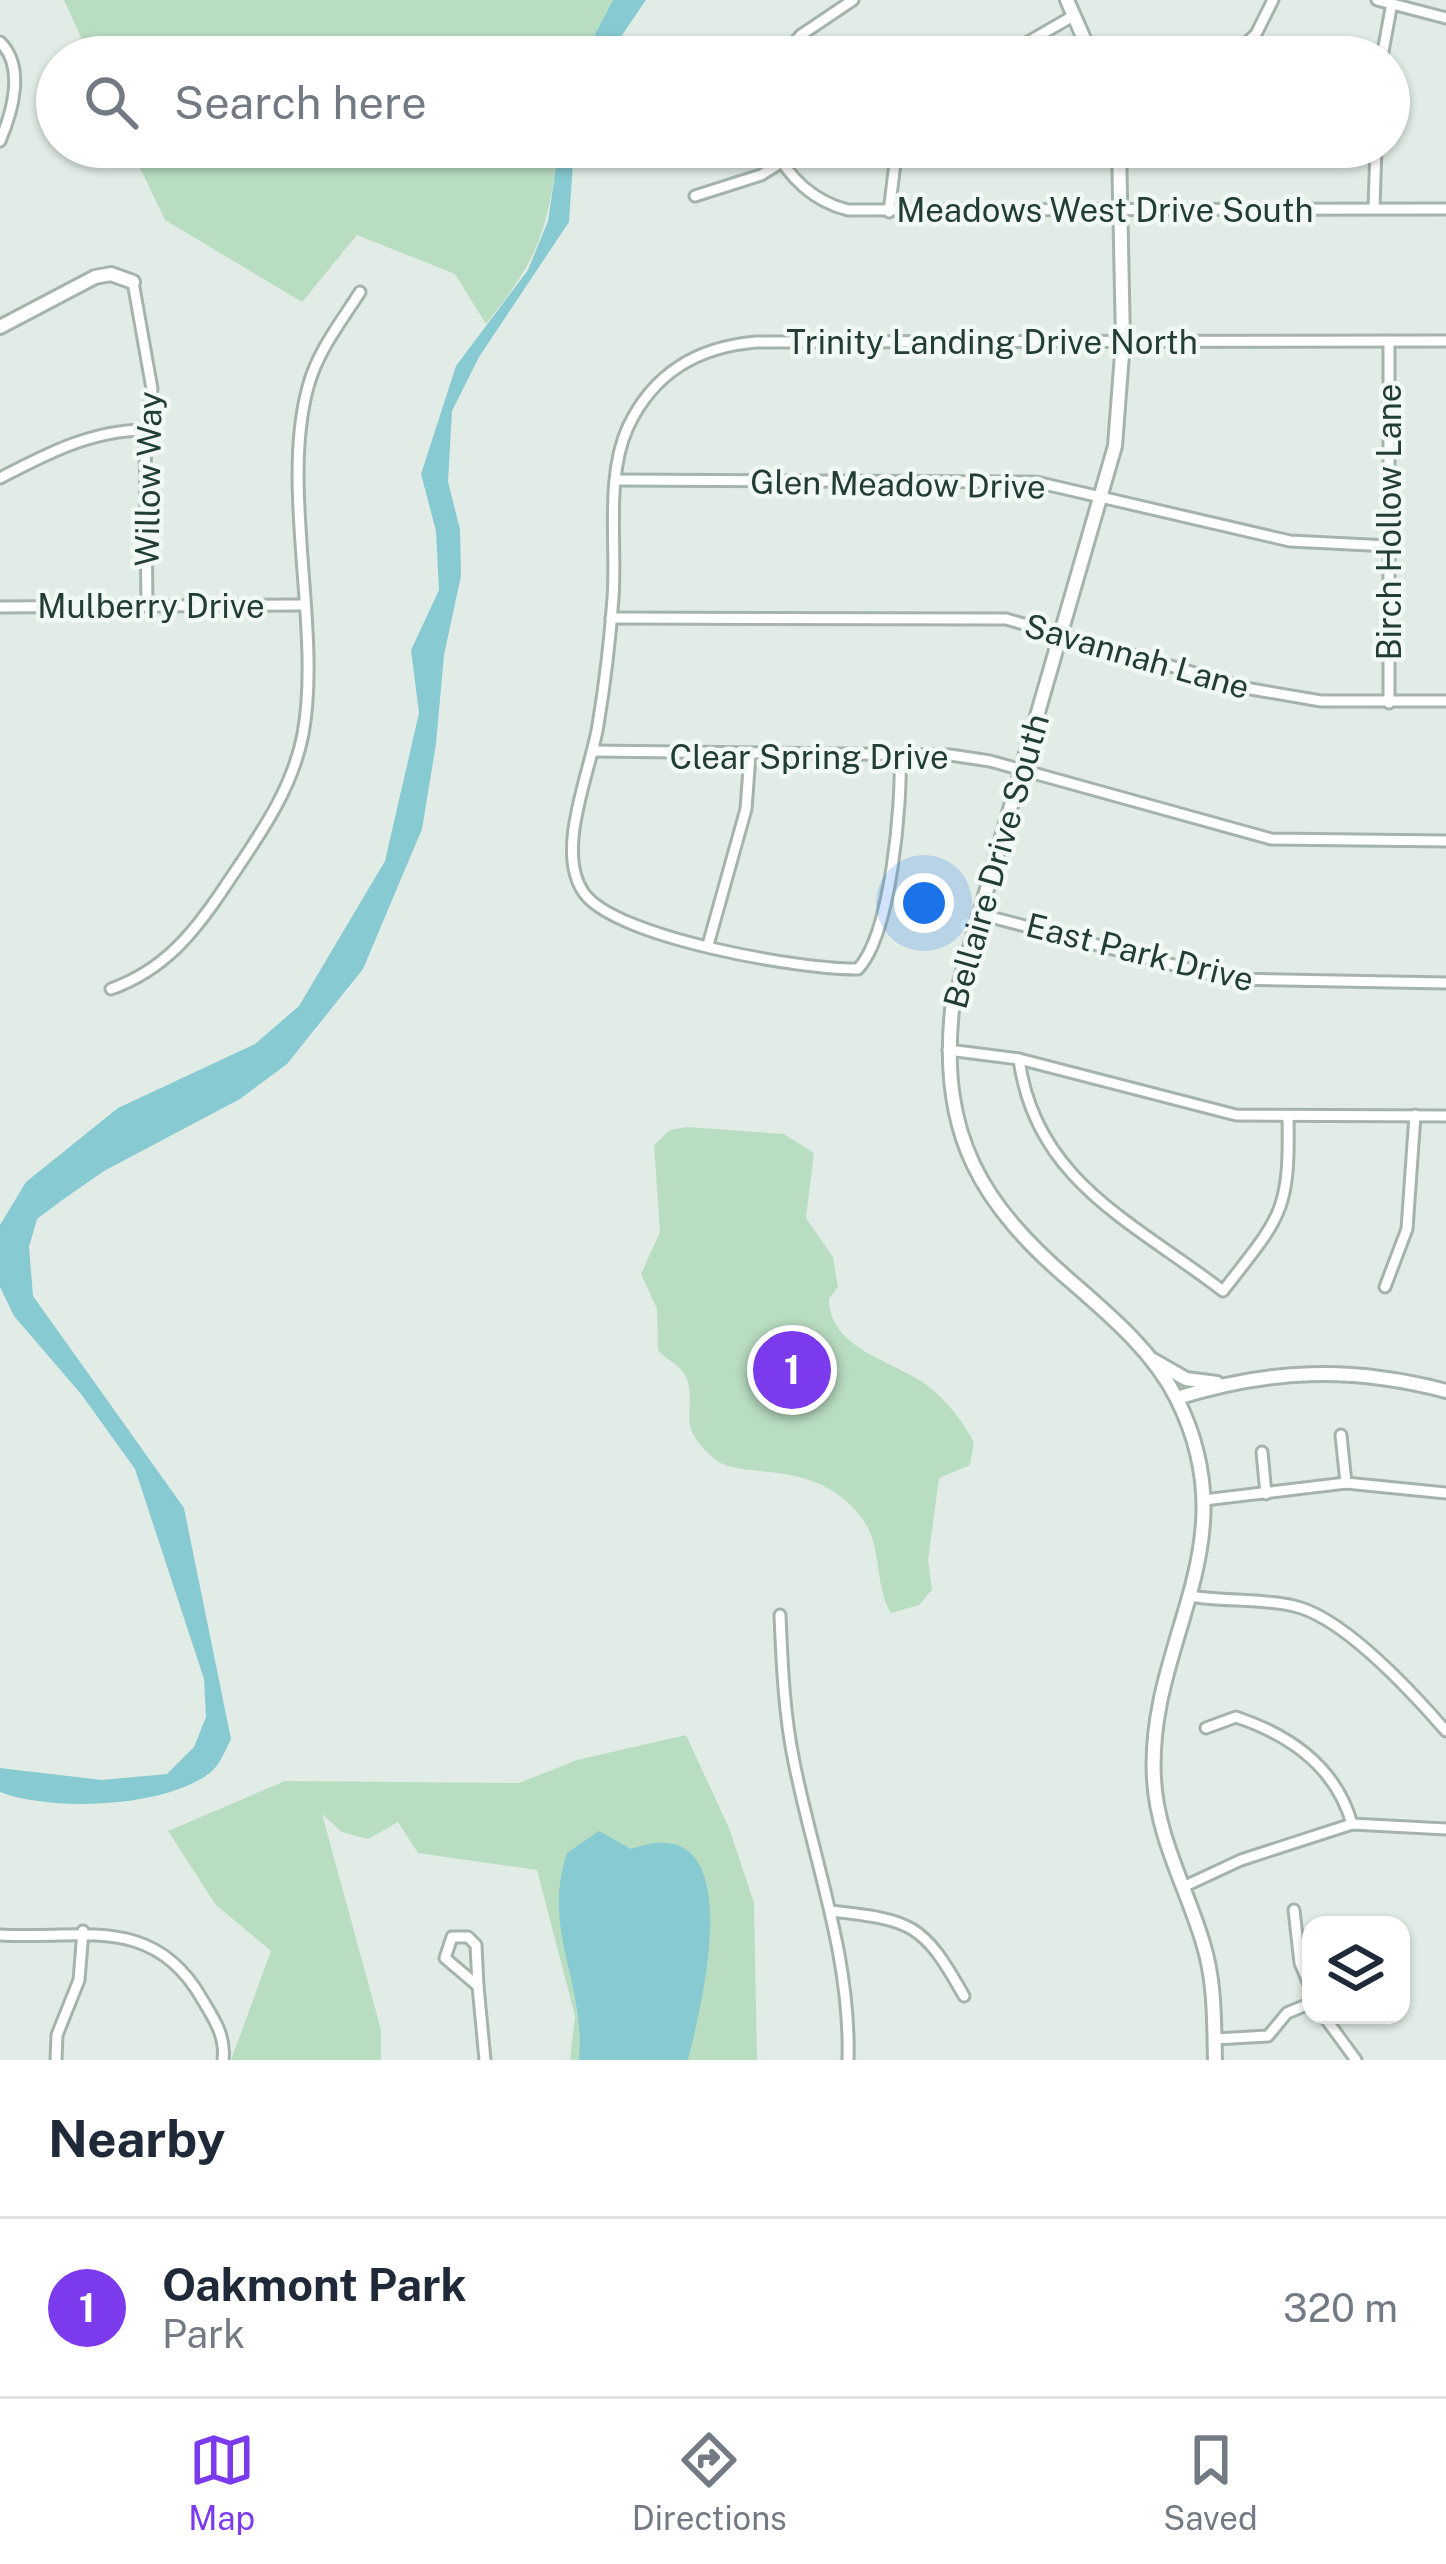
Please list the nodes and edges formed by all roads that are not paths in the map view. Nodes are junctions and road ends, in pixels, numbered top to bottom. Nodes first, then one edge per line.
1 (853, 0) edge
2 (1067, 0) edge
3 (1273, 0) edge
4 (1377, 0) edge
5 (1392, 3) edge
6 (1072, 16) junction
7 (1446, 18) edge
8 (799, 36) edge
9 (1038, 36) edge
10 (1082, 36) edge
11 (1254, 36) edge
12 (1386, 36) edge
13 (0, 42) edge
14 (0, 141) edge
15 (772, 168) edge
16 (787, 168) edge
17 (894, 168) edge
18 (1120, 168) edge
19 (1375, 168) edge
20 (695, 196) dead end
21 (1374, 208) junction
22 (1446, 208) edge
23 (1123, 209) junction
24 (889, 212) junction
25 (133, 282) joint
26 (360, 292) dead end
27 (0, 327) edge
28 (1123, 340) junction
29 (1446, 341) edge
30 (1389, 342) junction
31 (145, 430) junction
32 (0, 478) edge
33 (617, 480) junction
34 (1103, 496) junction
35 (1388, 546) junction
36 (302, 605) junction
37 (147, 606) junction
38 (0, 607) edge
39 (611, 618) junction
40 (1062, 633) junction
41 (1446, 701) edge
42 (1388, 703) junction
43 (593, 751) junction
44 (751, 755) junction
45 (900, 755) junction
46 (1020, 770) junction
47 (1446, 841) edge
48 (979, 914) junction
49 (708, 944) junction
50 (1446, 983) edge
51 (112, 989) dead end
52 (948, 1050) junction
53 (1019, 1059) junction
54 (1415, 1115) junction
55 (1288, 1116) junction
56 (1446, 1116) edge
57 (1385, 1286) dead end
58 (1146, 1355) junction
59 (1224, 1383) junction
60 (1446, 1391) edge
61 (1177, 1398) junction
62 (1341, 1435) dead end
63 (1262, 1452) dead end
64 (1346, 1483) junction
65 (1446, 1493) edge
66 (1266, 1494) junction
67 (1204, 1500) junction
68 (1190, 1597) junction
69 (780, 1615) dead end
70 (1206, 1728) dead end
71 (1446, 1731) edge
72 (1352, 1823) junction
73 (1446, 1829) edge
74 (1183, 1887) junction
75 (1294, 1910) dead end
76 (830, 1911) junction
77 (82, 1931) junction
78 (0, 1935) edge
79 (1302, 1968) edge
80 (478, 1986) junction
81 (964, 1996) dead end
82 (1302, 2006) edge
83 (1329, 2024) edge
84 (1214, 2038) junction
85 (56, 2060) edge
86 (223, 2060) edge
87 (485, 2060) edge
88 (848, 2060) edge
89 (1215, 2060) edge
90 (1356, 2060) edge

1 - 8 street
2 - 6 street
3 - 11 street
4 - 5 street
5 - 7 street
5 - 12 street
6 - 9 street
6 - 10 street
13 - 14 street
15 - 20 street
16 - 24 street, Meadows West Drive South
17 - 24 street
18 - 23 street, Bellaire Drive South
19 - 21 street
21 - 22 street, Meadows West Drive South
21 - 23 street, Meadows West Drive South
23 - 24 street, Meadows West Drive South
23 - 28 street, Bellaire Drive South
25 - 27 street
25 - 31 street, Willow Way
26 - 36 street
28 - 30 street, Trinity Landing Drive North
28 - 33 street, Trinity Landing Drive North
28 - 34 street, Bellaire Drive South
29 - 30 street, Trinity Landing Drive North
30 - 35 street, Birch Hollow Lane
31 - 32 street
31 - 37 street, Willow Way
33 - 34 street, Glen Meadow Drive
33 - 39 street, Trinity Landing Drive North
34 - 35 street, Glen Meadow Drive
34 - 40 street, Bellaire Drive South
35 - 42 street, Birch Hollow Lane
36 - 37 street, Mulberry Drive
36 - 51 street
37 - 38 street, Mulberry Drive
39 - 40 street, Savannah Lane
39 - 43 street, Trinity Landing Drive North
40 - 42 street, Savannah Lane
40 - 46 street, Bellaire Drive South
41 - 42 street, Savannah Lane
43 - 44 street, Clear Spring Drive
43 - 49 street, Trinity Landing Drive North
44 - 45 street, Clear Spring Drive
44 - 49 street
45 - 46 street, Clear Spring Drive
45 - 49 street
46 - 47 street, Clear Spring Drive
46 - 48 street, Bellaire Drive South
48 - 50 street, East Park Drive
48 - 52 street, Bellaire Drive South
52 - 53 street
52 - 58 street, Bellaire Drive South
53 - 55 street
53 - 55 street
54 - 55 street
54 - 56 street
54 - 57 street
58 - 59 street
58 - 61 street, Bellaire Drive South
59 - 60 street
59 - 61 street
61 - 67 street, Bellaire Drive South
62 - 64 street
63 - 66 street
64 - 65 street
64 - 66 street
66 - 67 street
67 - 68 street, Bellaire Drive South
68 - 71 street
68 - 74 street, Bellaire Drive South
69 - 76 street
70 - 72 street
72 - 73 street
72 - 74 street
74 - 84 street, Bellaire Drive South
75 - 79 street
76 - 81 street
76 - 88 street
77 - 78 street
77 - 85 street
77 - 86 street
80 - 80 street
80 - 87 street
82 - 84 street
83 - 90 street
84 - 89 street, Bellaire Drive South

